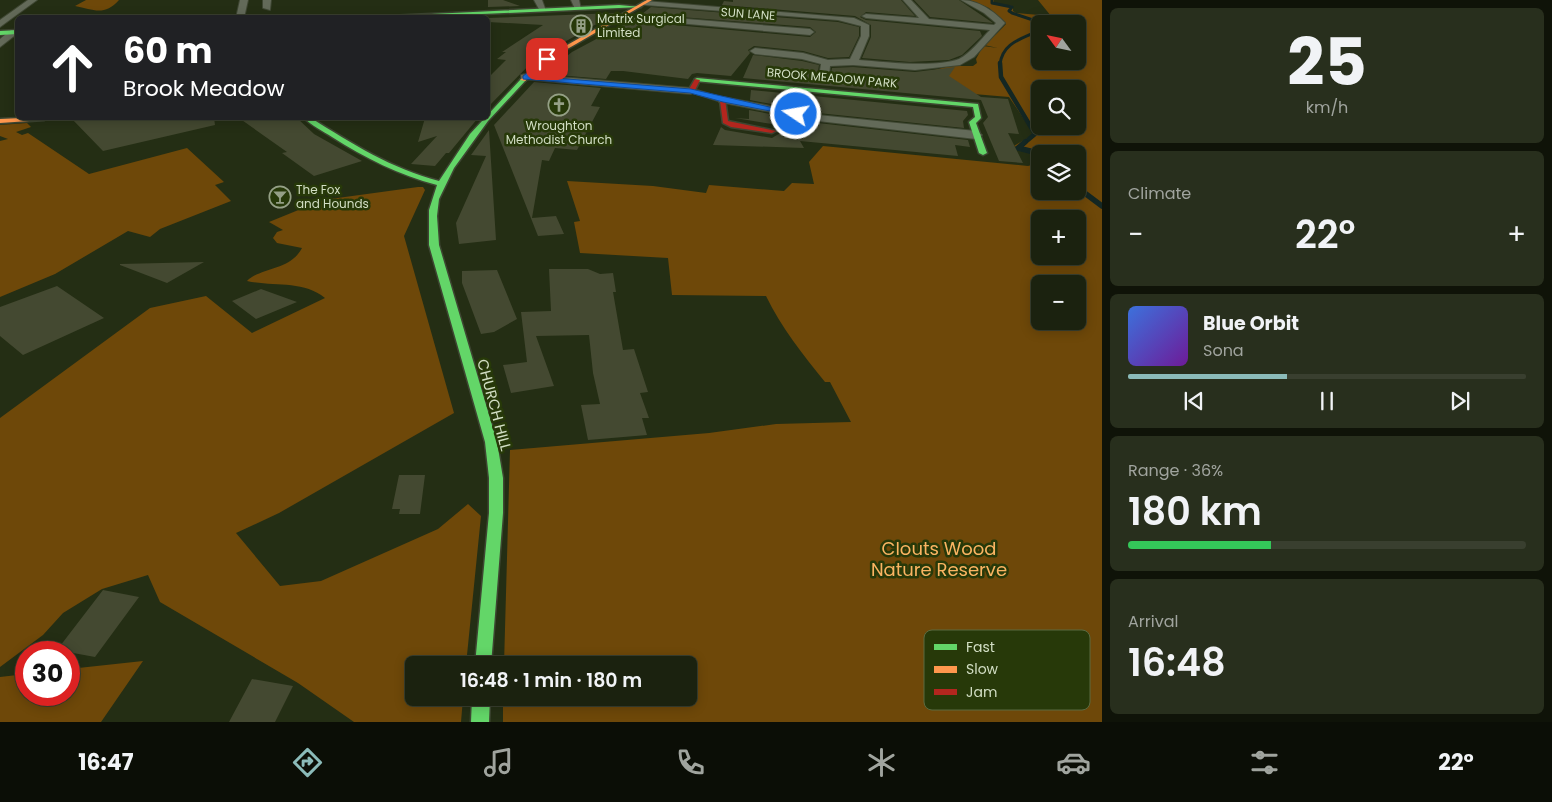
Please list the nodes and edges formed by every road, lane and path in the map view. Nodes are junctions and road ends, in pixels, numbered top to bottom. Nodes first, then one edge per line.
1 (33, 0) edge
2 (244, 0) edge
3 (906, 0) edge
4 (911, 0) edge
5 (965, 0) edge
6 (644, 3) edge
7 (540, 4) edge
8 (576, 4) edge
9 (241, 15) edge
10 (390, 15) edge
11 (624, 16) junction
12 (854, 20) junction
13 (925, 20) junction
14 (0, 24) edge
15 (994, 28) junction
16 (15, 32) edge
17 (810, 32) dead end
18 (0, 33) edge
19 (15, 33) edge
20 (0, 44) edge
21 (755, 51) dead end
22 (853, 62) junction
23 (828, 63) junction
24 (824, 76) dead end
25 (525, 77) junction
26 (691, 91) junction
27 (723, 100) junction
28 (490, 118) edge
29 (15, 120) edge
30 (310, 120) edge
31 (489, 120) edge
32 (0, 121) edge
33 (772, 131) dead end
34 (976, 135) junction
35 (983, 153) dead end
36 (440, 186) junction
37 (484, 656) edge
38 (481, 706) edge
39 (480, 722) edge

1 - 14 street
2 - 9 street
3 - 4 street
3 - 13 street
5 - 15 street
6 - 8 main road
6 - 11 main road
6 - 12 street
7 - 8 main road
7 - 10 main road
11 - 17 street, SUN LANE
11 - 25 main road
12 - 13 street
12 - 22 street
13 - 15 street
15 - 22 street
16 - 18 main road
19 - 20 street
21 - 23 street
22 - 23 street
23 - 24 street
25 - 26 street
25 - 28 main road
26 - 27 main road
26 - 34 main road, BROOK MEADOW PARK
27 - 33 main road
27 - 34 street
29 - 32 main road
30 - 36 main road
31 - 36 main road
34 - 35 main road, BROOK MEADOW PARK
36 - 37 main road, CHURCH HILL
38 - 39 main road

